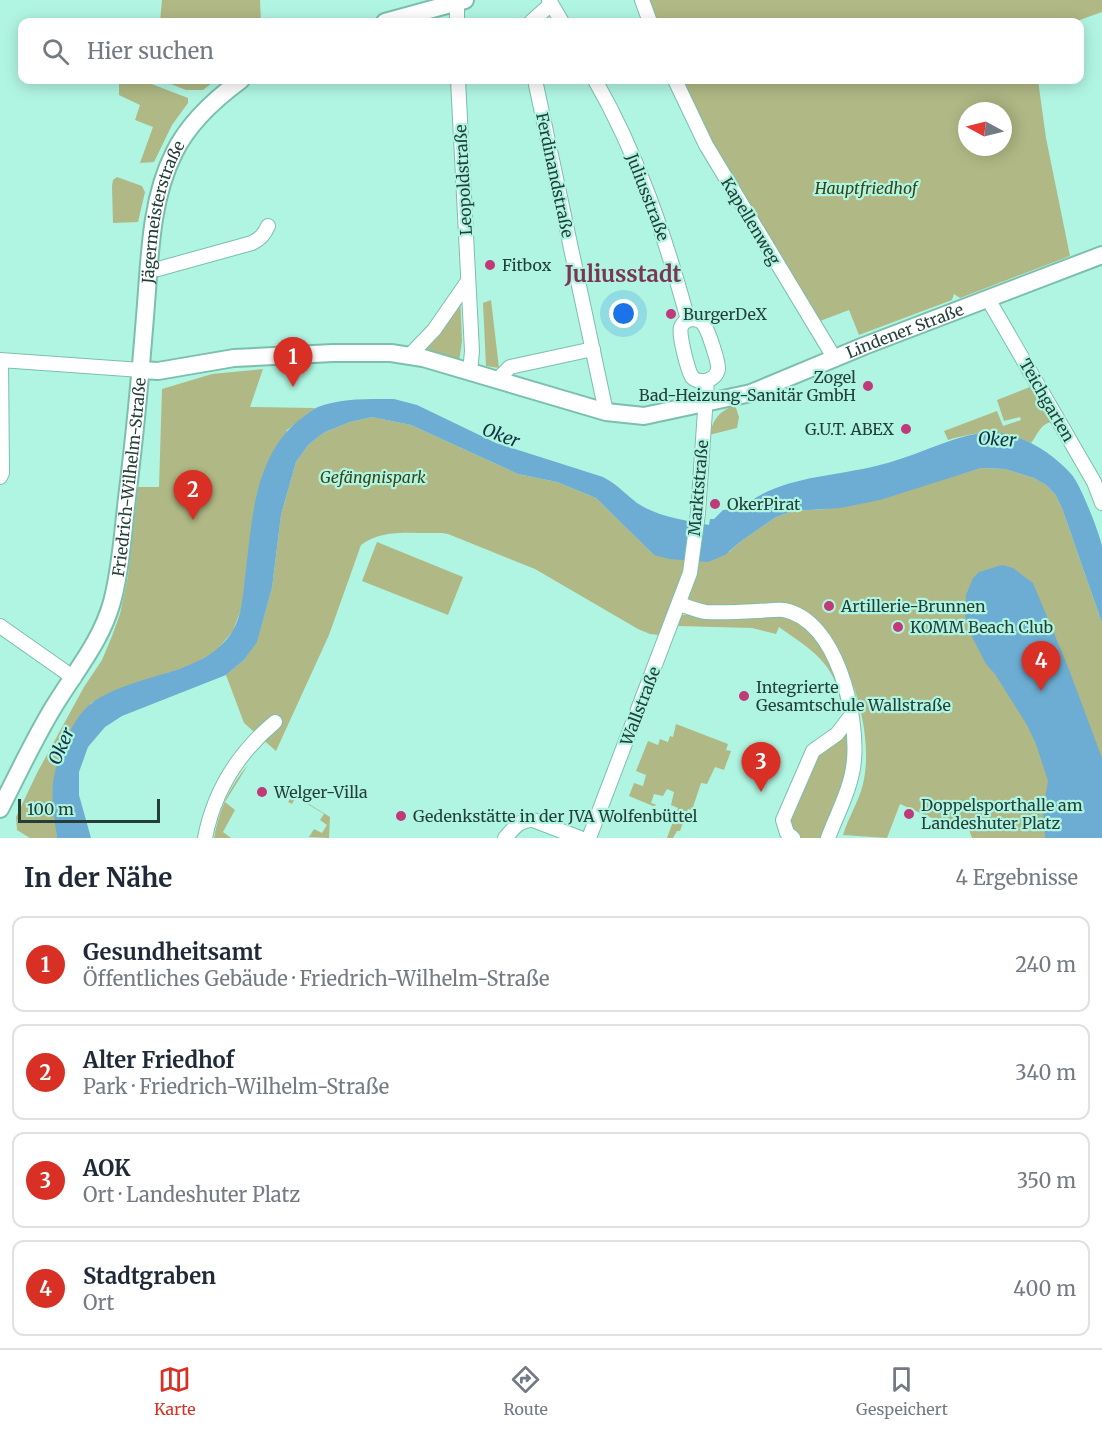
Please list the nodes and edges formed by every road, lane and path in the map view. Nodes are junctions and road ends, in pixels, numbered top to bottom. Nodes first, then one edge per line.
1 (642, 0) edge
2 (460, 1) edge
3 (550, 2) edge
4 (399, 18) edge
5 (458, 18) edge
6 (535, 18) edge
7 (560, 18) edge
8 (649, 18) edge
9 (236, 84) edge
10 (458, 84) edge
11 (536, 84) edge
12 (596, 84) edge
13 (677, 84) edge
14 (268, 226) dead end
15 (1102, 255) edge
16 (149, 270) junction
17 (468, 281) junction
18 (988, 299) junction
19 (688, 320) junction
20 (593, 349) junction
21 (409, 356) junction
22 (835, 359) junction
23 (0, 360) edge
24 (141, 370) junction
25 (470, 372) junction
26 (497, 380) junction
27 (707, 381) junction
28 (706, 403) junction
29 (606, 412) junction
30 (0, 477) edge
31 (1102, 503) edge
32 (690, 573) joint
33 (680, 604) junction
34 (0, 626) edge
35 (74, 678) junction
36 (850, 717) junction
37 (275, 722) dead end
38 (0, 809) edge
39 (783, 820) junction
40 (205, 838) edge
41 (505, 838) edge
42 (580, 838) edge
43 (589, 838) edge
44 (777, 838) edge
45 (793, 838) edge
46 (828, 838) edge

1 - 8 street
2 - 4 main road
2 - 5 street
3 - 6 street
3 - 7 street
9 - 16 main road, Jägermeisterstraße
10 - 17 street, Leopoldstraße
11 - 20 street, Ferdinandstraße
12 - 19 street, Juliusstraße
13 - 22 street, Kapellenweg
14 - 16 street
15 - 18 main road, Lindener Straße
16 - 24 main road, Jägermeisterstraße
17 - 21 street
17 - 25 street, Leopoldstraße
18 - 22 main road, Lindener Straße
18 - 31 street, Teichgarten
19 - 27 street
19 - 27 street, Marktstraße
20 - 26 street
20 - 29 street, Ferdinandstraße
21 - 24 main road, Friedrich-Wilhelm-Straße
21 - 25 main road, Friedrich-Wilhelm-Straße
22 - 28 main road, Lindener Straße
23 - 24 street
23 - 30 street
24 - 35 main road, Friedrich-Wilhelm-Straße
25 - 26 main road, Friedrich-Wilhelm-Straße
26 - 29 main road, Friedrich-Wilhelm-Straße
27 - 28 street, Marktstraße
28 - 29 main road, Friedrich-Wilhelm-Straße
28 - 32 street, Marktstraße
32 - 33 street, Wallstraße
33 - 36 street
33 - 43 street, Wallstraße
34 - 35 street
35 - 38 main road, Friedrich-Wilhelm-Straße
36 - 39 street
36 - 46 street
37 - 40 street
39 - 44 street
39 - 45 street
41 - 42 street

